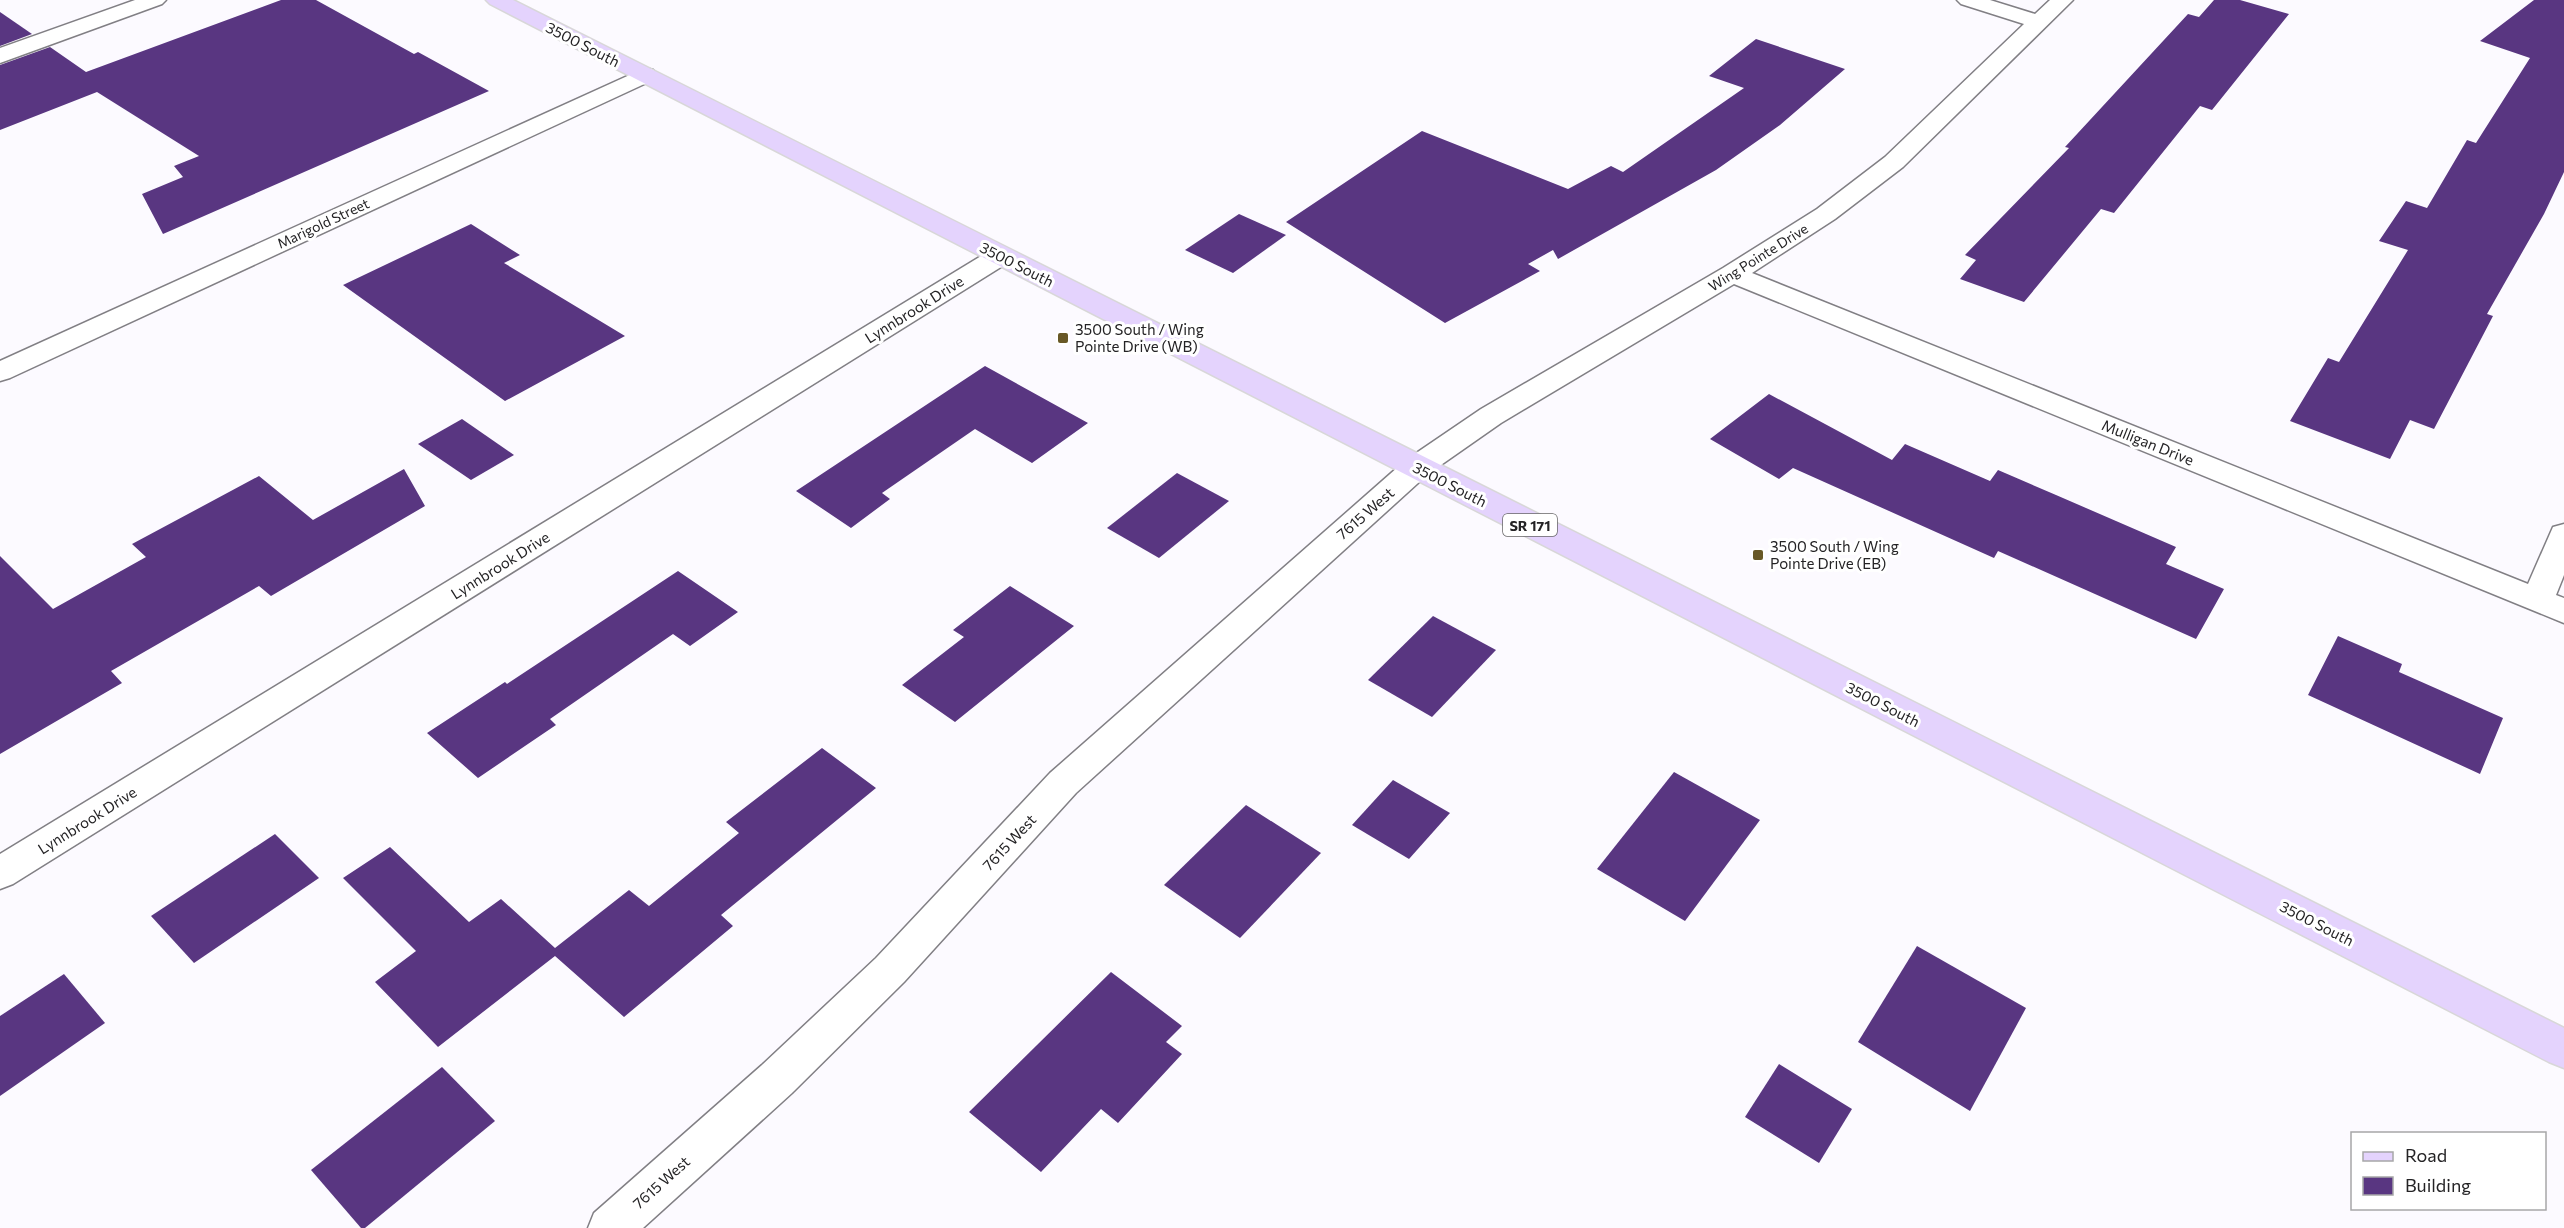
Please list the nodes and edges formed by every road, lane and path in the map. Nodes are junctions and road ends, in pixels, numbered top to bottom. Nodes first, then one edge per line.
1 (155, 0) edge
2 (497, 0) edge
3 (1968, 0) edge
4 (2062, 0) edge
5 (2040, 22) junction
6 (0, 56) edge
7 (645, 75) junction
8 (1000, 256) junction
9 (1732, 274) junction
10 (0, 372) edge
11 (1417, 467) junction
12 (2564, 535) edge
13 (2551, 606) edge
14 (0, 873) edge
15 (2564, 1049) edge
16 (610, 1228) edge

1 - 6 street
2 - 7 main road, 3500 South / SR 171
3 - 5 street
4 - 5 street, Wing Pointe Drive
5 - 9 street, Wing Pointe Drive
7 - 8 main road, 3500 South / SR 171
7 - 10 street, Marigold Street
8 - 11 main road, 3500 South / SR 171
8 - 14 street, Lynnbrook Drive
9 - 11 street, Wing Pointe Drive
9 - 13 street, Mulligan Drive
11 - 15 main road, 3500 South / SR 171
11 - 16 street, 7615 West
12 - 13 street

